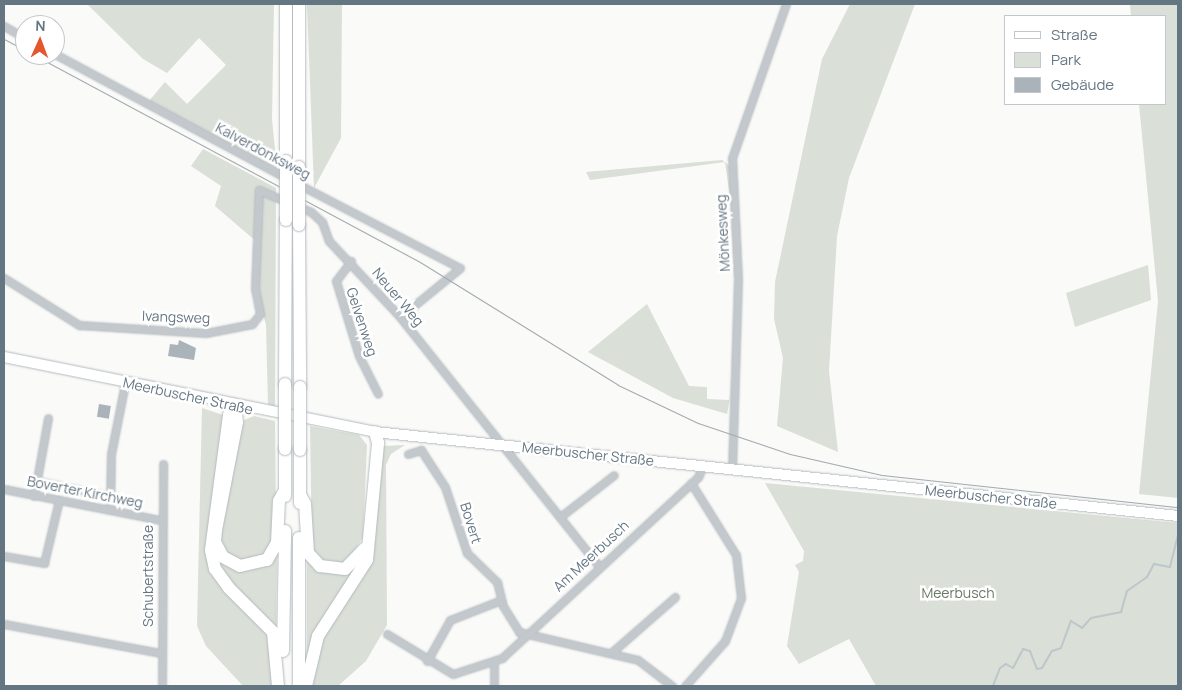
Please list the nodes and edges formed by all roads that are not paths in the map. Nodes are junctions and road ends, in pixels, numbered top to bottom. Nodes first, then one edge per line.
1 (286, 4) edge
2 (300, 4) edge
3 (786, 4) edge
4 (4, 26) edge
5 (15, 32) edge
6 (65, 59) edge
7 (259, 190) joint
8 (352, 261) junction
9 (4, 278) edge
10 (400, 317) junction
11 (4, 357) edge
12 (125, 383) junction
13 (378, 394) dead end
14 (235, 406) junction
15 (48, 418) dead end
16 (375, 432) junction
17 (502, 445) junction
18 (408, 454) dead end
19 (163, 464) dead end
20 (703, 466) junction
21 (732, 470) junction
22 (614, 475) dead end
23 (37, 481) junction
24 (691, 482) junction
25 (4, 489) edge
26 (285, 490) junction
27 (300, 495) junction
28 (34, 496) junction
29 (110, 496) junction
30 (60, 500) junction
31 (110, 510) junction
32 (1178, 516) edge
33 (560, 517) junction
34 (161, 520) junction
35 (4, 556) edge
36 (598, 565) junction
37 (675, 597) dead end
38 (501, 600) junction
39 (4, 624) edge
40 (387, 634) dead end
41 (527, 634) junction
42 (161, 653) junction
43 (611, 653) junction
44 (427, 661) junction
45 (494, 661) junction
46 (162, 683) edge
47 (168, 686) edge
48 (278, 686) edge
49 (283, 686) edge
50 (299, 686) edge
51 (306, 686) edge
52 (494, 686) edge
53 (672, 686) edge
54 (685, 686) edge

1 - 26 highway, bridge
2 - 27 highway, bridge
3 - 21 street, Mönkesweg
4 - 5 street
6 - 10 street, Kalverdonksweg
7 - 8 street, Neuer Weg
7 - 9 street, Ivangsweg
8 - 10 street, Neuer Weg
8 - 13 street, Gelvenweg
10 - 17 street, Neuer Weg
11 - 12 main road, Meerbuscher Straße
12 - 14 main road, Meerbuscher Straße
12 - 29 street
14 - 16 main road, Meerbuscher Straße
14 - 26 highway
14 - 48 highway
15 - 23 street
16 - 17 main road, Meerbuscher Straße
16 - 27 highway
16 - 51 highway
17 - 20 main road, Meerbuscher Straße
17 - 33 street, Neuer Weg
18 - 38 street, Bovert
19 - 34 street, Schubertstraße
20 - 21 main road, Meerbuscher Straße
20 - 24 street, Am Meerbusch
21 - 32 main road, Meerbuscher Straße
22 - 33 street
23 - 28 street
23 - 29 street
24 - 36 street, Am Meerbusch
24 - 54 street
25 - 28 street, Boverter Kirchweg
26 - 49 highway
27 - 50 highway
28 - 30 street, Boverter Kirchweg
29 - 31 street
30 - 31 street, Boverter Kirchweg
30 - 35 street
31 - 34 street, Boverter Kirchweg
33 - 36 street, Neuer Weg
34 - 42 street, Schubertstraße
36 - 41 street, Am Meerbusch
37 - 43 street
38 - 41 street, Bovert
38 - 44 street
39 - 42 street
40 - 44 street, Am Meerbusch
41 - 43 street
41 - 45 street, Am Meerbusch
42 - 46 street, Schubertstraße
43 - 53 street
44 - 45 street, Am Meerbusch
45 - 52 street
46 - 47 street

